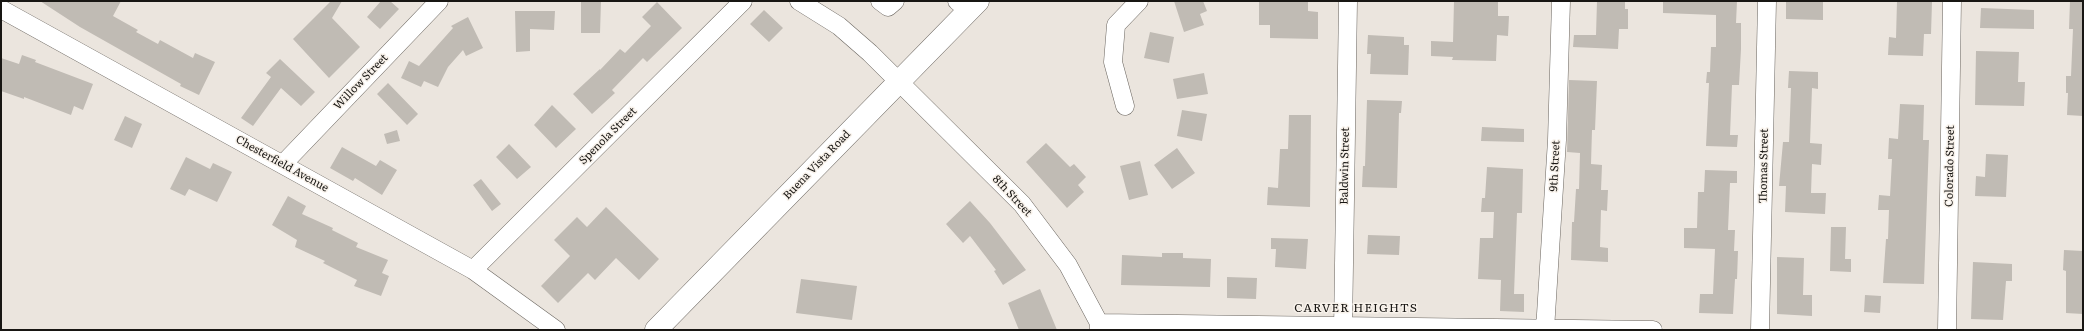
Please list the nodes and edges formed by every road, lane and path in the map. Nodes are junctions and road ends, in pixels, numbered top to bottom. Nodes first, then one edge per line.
1 (439, 1) edge
2 (743, 1) edge
3 (880, 1) edge
4 (895, 1) edge
5 (1139, 1) edge
6 (1348, 1) edge
7 (1561, 1) edge
8 (1767, 1) edge
9 (1952, 1) edge
10 (809, 3) edge
11 (968, 4) edge
12 (1, 9) edge
13 (897, 82) junction
14 (1124, 106) dead end
15 (283, 164) junction
16 (473, 270) junction
17 (1099, 327) edge
18 (1343, 327) edge
19 (1545, 329) edge
20 (556, 330) edge
21 (656, 330) edge
22 (1653, 330) edge
23 (1760, 330) edge
24 (1947, 330) edge

1 - 15 street, Willow Street
2 - 16 street, Spenola Street
3 - 4 street
5 - 14 street
6 - 18 street, Baldwin Street
7 - 19 street, 9th Street
8 - 23 street, Thomas Street
9 - 24 street, Colorado Street
10 - 13 street, 8th Street
11 - 13 main road, Buena Vista Road
12 - 15 street, Chesterfield Avenue
13 - 17 street, 8th Street
13 - 21 main road, Buena Vista Road
15 - 16 street, Chesterfield Avenue
16 - 20 street, Chesterfield Avenue
17 - 18 street
18 - 19 street
19 - 22 street

